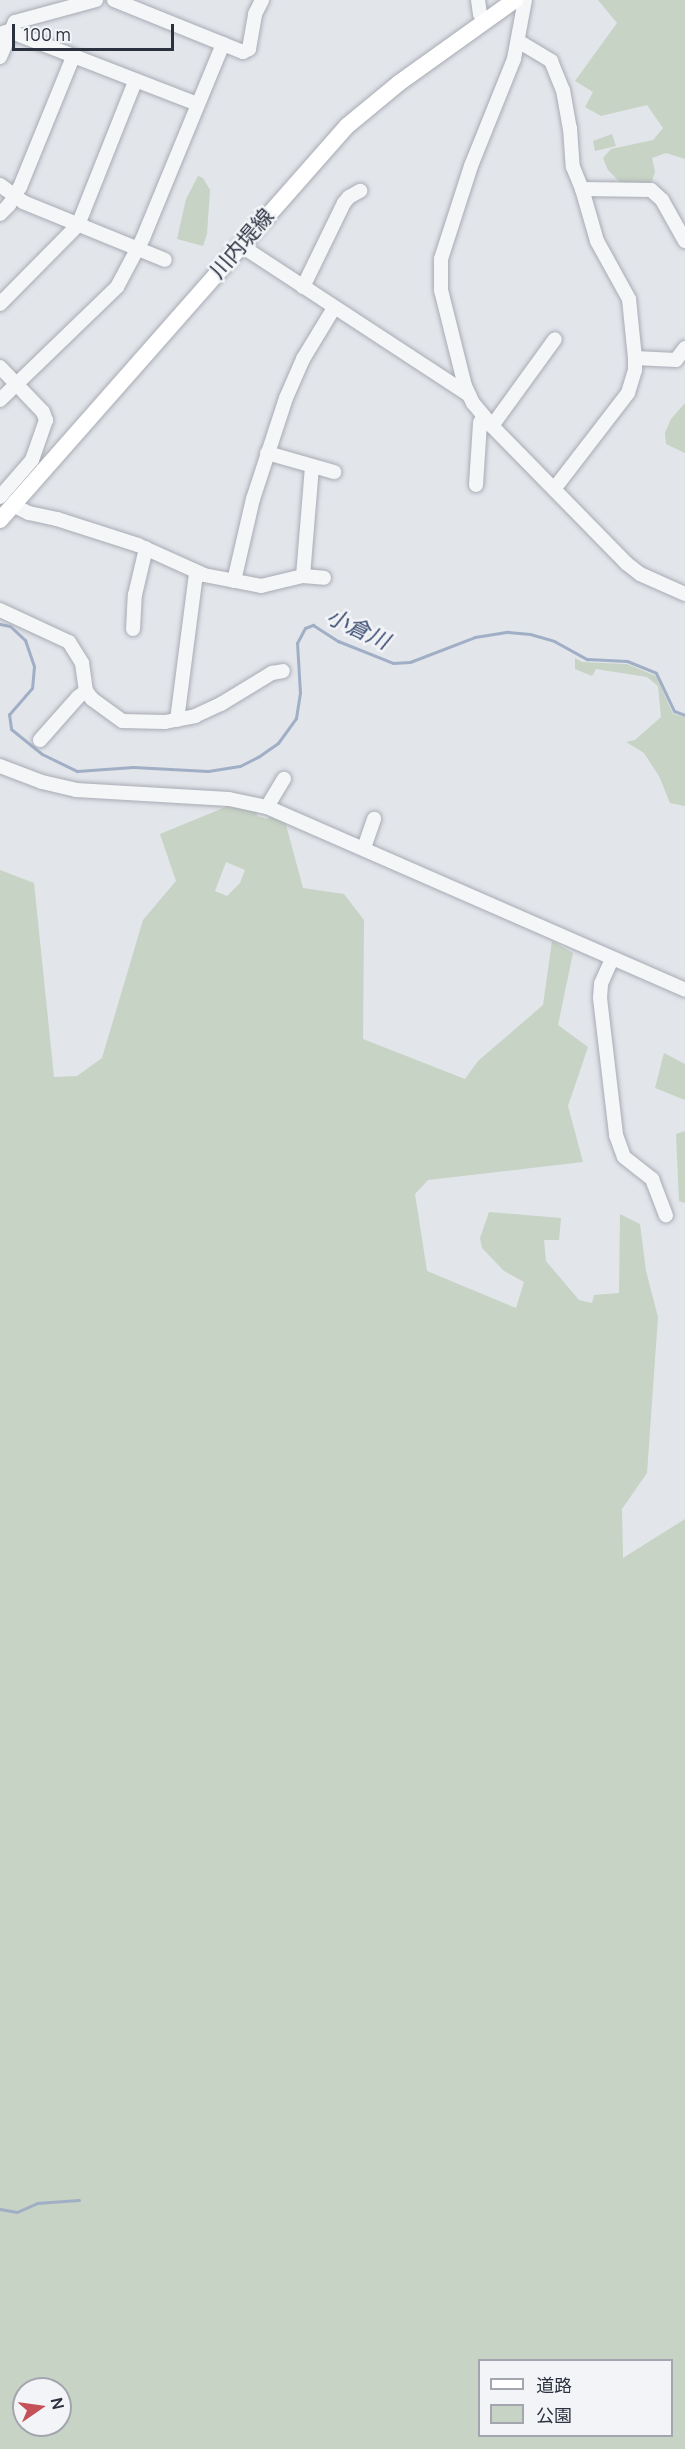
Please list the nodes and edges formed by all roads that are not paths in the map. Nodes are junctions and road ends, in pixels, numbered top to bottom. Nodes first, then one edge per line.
1 (96, 0) edge
2 (114, 0) edge
3 (262, 0) edge
4 (478, 0) edge
5 (515, 0) edge
6 (525, 0) edge
7 (485, 22) junction
8 (4, 32) edge
9 (519, 41) junction
10 (223, 44) junction
11 (0, 57) edge
12 (73, 57) junction
13 (135, 82) junction
14 (197, 104) junction
15 (0, 184) edge
16 (582, 189) junction
17 (360, 191) dead end
18 (14, 198) junction
19 (0, 214) edge
20 (78, 225) junction
21 (685, 242) edge
22 (240, 244) junction
23 (138, 250) junction
24 (165, 260) dead end
25 (303, 287) junction
26 (0, 304) edge
27 (334, 308) junction
28 (555, 339) dead end
29 (685, 348) edge
30 (635, 358) junction
31 (0, 367) edge
32 (16, 384) junction
33 (469, 395) junction
34 (0, 400) edge
35 (488, 421) junction
36 (267, 453) junction
37 (312, 466) junction
38 (334, 472) dead end
39 (476, 485) dead end
40 (554, 489) junction
41 (6, 501) edge
42 (0, 520) edge
43 (146, 548) junction
44 (196, 573) junction
45 (303, 576) junction
46 (324, 578) dead end
47 (234, 581) junction
48 (685, 594) edge
49 (0, 610) edge
50 (133, 629) dead end
51 (283, 671) dead end
52 (86, 691) junction
53 (177, 720) junction
54 (40, 740) dead end
55 (0, 766) edge
56 (284, 779) dead end
57 (267, 807) junction
58 (374, 819) dead end
59 (364, 848) junction
60 (612, 958) junction
61 (685, 990) edge
62 (666, 1215) dead end

1 - 8 street
2 - 10 street
3 - 10 street
4 - 7 street
5 - 7 main road, 川内堤線
6 - 9 street
7 - 22 main road, 川内堤線
8 - 11 street
8 - 12 street
9 - 16 street
9 - 33 street
10 - 14 street
12 - 13 street
12 - 18 street
13 - 14 street
13 - 20 street
14 - 23 street
15 - 18 street
16 - 21 street
16 - 30 street
17 - 25 street
18 - 19 street
18 - 20 street
20 - 23 street
20 - 26 street
22 - 25 street
22 - 41 main road, 川内堤線
23 - 24 street
23 - 32 street
25 - 27 street
27 - 33 street
27 - 36 street
28 - 35 street
29 - 30 street
30 - 40 street
31 - 32 street
32 - 34 street
32 - 41 street
33 - 35 street
35 - 39 street
35 - 40 street
36 - 37 street
36 - 47 street
37 - 38 street
37 - 45 street
40 - 48 street
41 - 42 main road, 川内堤線
41 - 43 street
43 - 44 street
43 - 50 street
44 - 47 street
44 - 53 street
45 - 46 street
45 - 47 street
49 - 52 street
51 - 53 street
52 - 53 street
52 - 54 street
55 - 57 street
56 - 57 street
57 - 59 street
58 - 59 street
59 - 60 street
60 - 61 street
60 - 62 street

